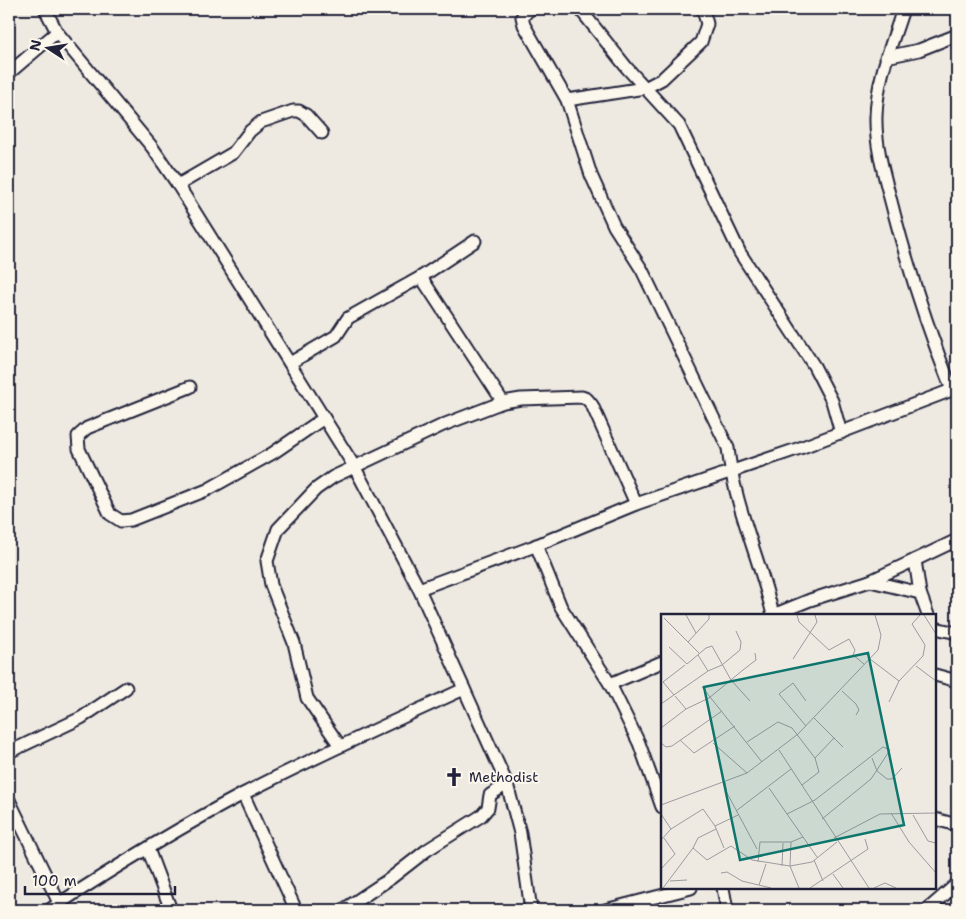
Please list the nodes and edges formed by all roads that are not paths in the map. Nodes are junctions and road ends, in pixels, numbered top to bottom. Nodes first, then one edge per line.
1 (45, 9) edge
2 (530, 9) edge
3 (580, 9) edge
4 (703, 9) edge
5 (903, 9) edge
6 (57, 32) junction
7 (957, 35) edge
8 (886, 57) junction
9 (9, 73) edge
10 (645, 88) junction
11 (567, 100) junction
12 (322, 133) dead end
13 (178, 185) junction
14 (475, 241) dead end
15 (422, 278) junction
16 (290, 364) junction
17 (190, 387) dead end
18 (955, 389) edge
19 (503, 402) junction
20 (324, 418) junction
21 (841, 433) junction
22 (354, 466) junction
23 (730, 470) junction
24 (636, 504) junction
25 (957, 540) edge
26 (536, 545) junction
27 (915, 560) junction
28 (870, 580) junction
29 (419, 588) junction
30 (920, 593) junction
31 (773, 614) edge
32 (775, 614) edge
33 (928, 614) edge
34 (936, 628) edge
35 (957, 633) edge
36 (661, 662) edge
37 (936, 675) edge
38 (957, 681) edge
39 (610, 684) junction
40 (126, 688) dead end
41 (464, 689) junction
42 (340, 746) junction
43 (9, 752) edge
44 (506, 784) junction
45 (243, 794) junction
46 (9, 800) edge
47 (661, 804) edge
48 (936, 819) edge
49 (957, 825) edge
50 (148, 849) junction
51 (957, 884) edge
52 (687, 889) edge
53 (722, 889) edge
54 (61, 907) edge
55 (49, 910) edge
56 (171, 910) edge
57 (296, 910) edge
58 (343, 910) edge
59 (531, 910) edge
60 (605, 910) edge
61 (727, 910) edge
62 (927, 910) edge

1 - 6 street
2 - 11 street
3 - 10 street
4 - 10 street
5 - 8 street
6 - 9 street
6 - 13 street
7 - 8 street
8 - 18 street
10 - 11 street
10 - 21 street
11 - 23 street
12 - 13 street
13 - 16 street
14 - 15 street
15 - 16 street
15 - 19 street
16 - 20 street
17 - 20 street
18 - 21 street
19 - 22 street
19 - 24 street
20 - 22 street
21 - 23 street
22 - 29 street
22 - 42 street
23 - 24 street
23 - 31 street
24 - 26 street
25 - 27 street
26 - 29 street
26 - 39 street
27 - 28 street
27 - 30 street
28 - 30 street
28 - 32 street
29 - 41 street
30 - 33 street
34 - 35 street
36 - 39 street
37 - 38 street
39 - 47 street
40 - 43 street
41 - 42 street
41 - 44 street
42 - 45 street
44 - 58 street
44 - 59 street
45 - 50 street
45 - 57 street
46 - 54 street
48 - 49 street
50 - 54 street
50 - 56 street
51 - 62 street
52 - 60 street
53 - 61 street
54 - 55 street

